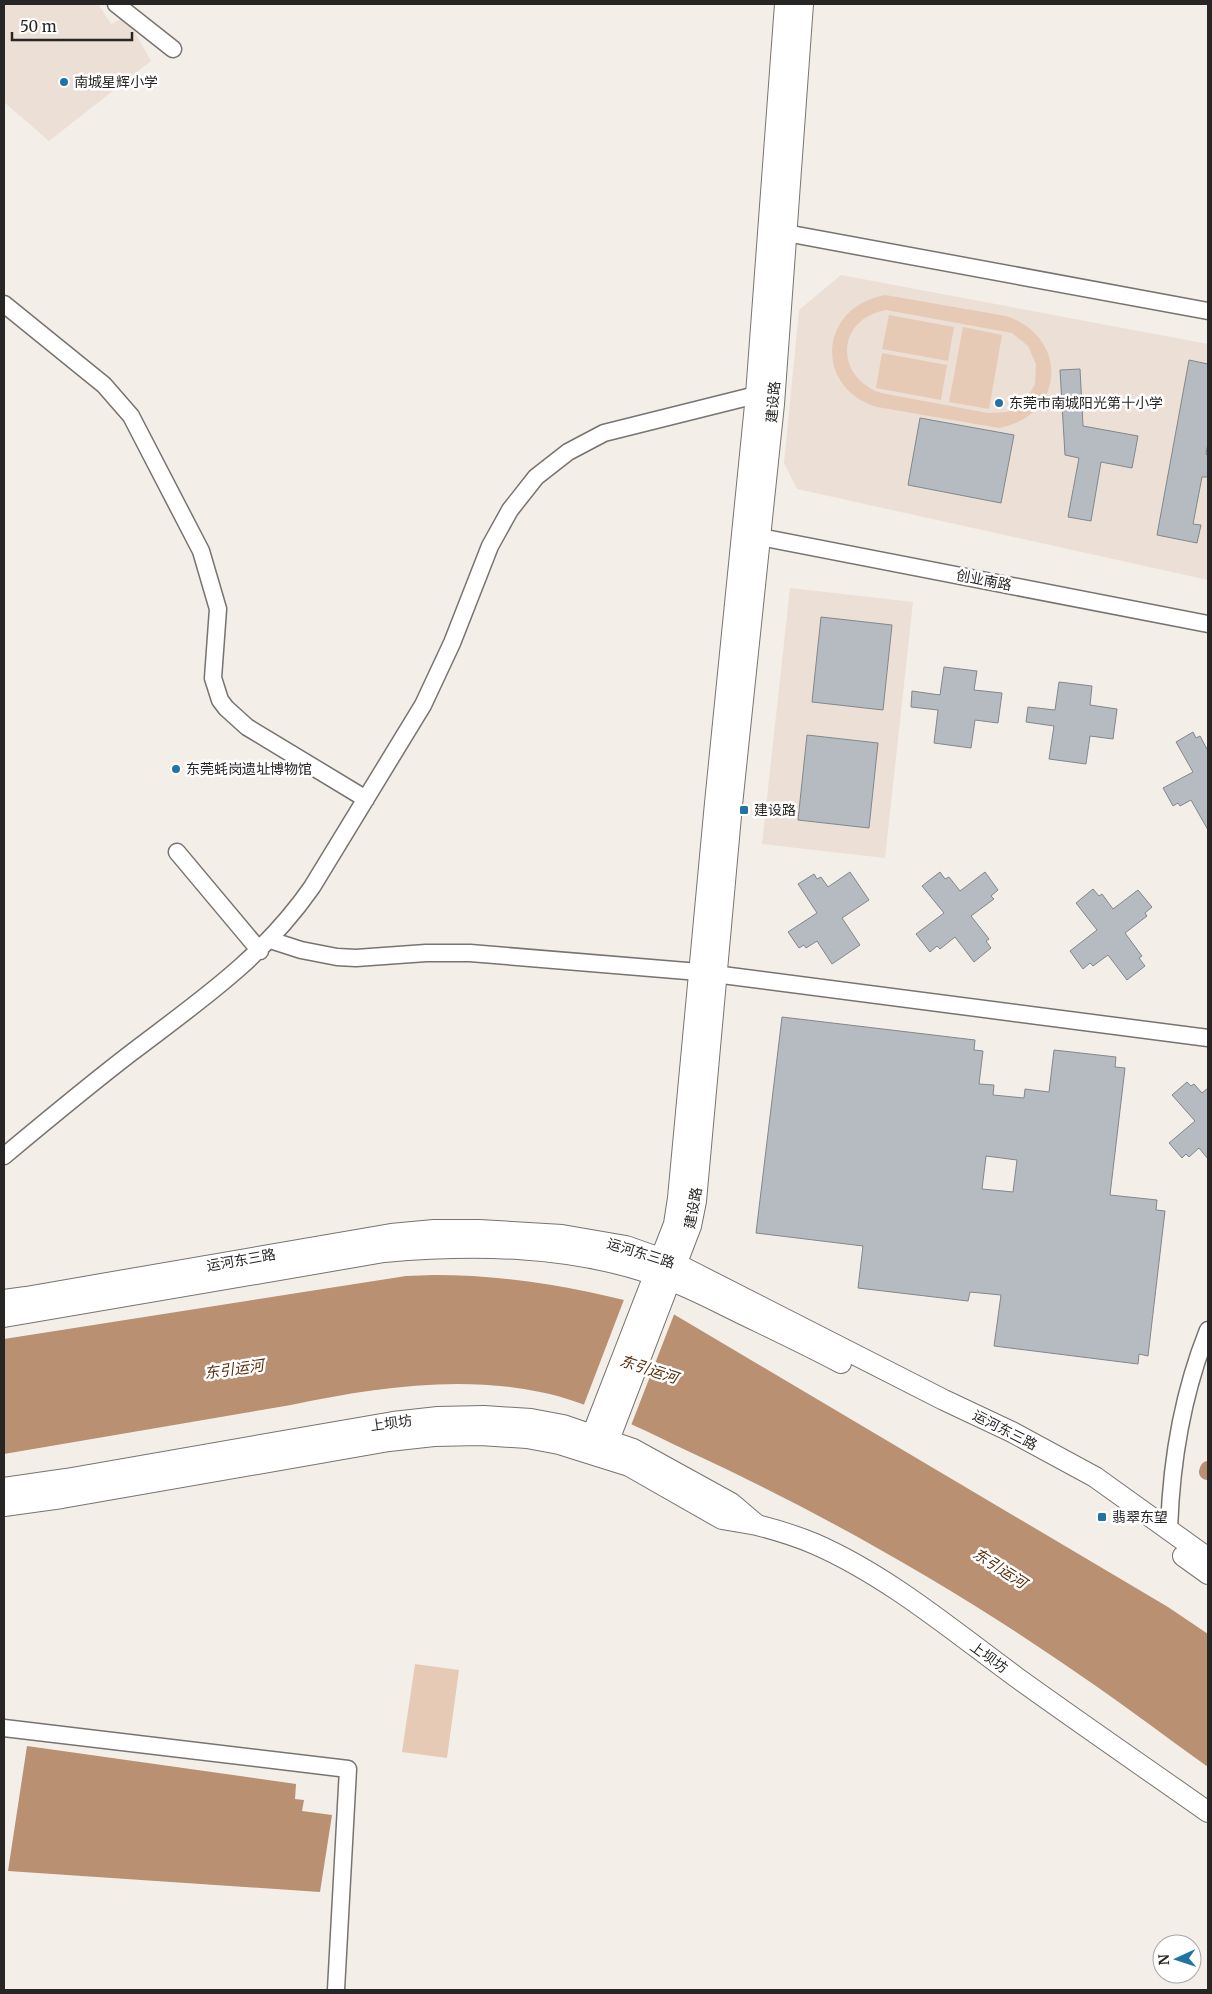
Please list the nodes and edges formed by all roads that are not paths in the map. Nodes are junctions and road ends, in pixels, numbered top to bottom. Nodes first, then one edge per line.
1 (116, 4) edge
2 (785, 4) edge
3 (803, 4) edge
4 (173, 50) dead end
5 (786, 233) junction
6 (4, 304) edge
7 (1208, 311) edge
8 (756, 395) junction
9 (760, 537) junction
10 (1208, 624) edge
11 (366, 799) junction
12 (177, 852) dead end
13 (265, 945) junction
14 (708, 973) junction
15 (1208, 1038) edge
16 (4, 1156) edge
17 (665, 1269) junction
18 (4, 1300) edge
19 (4, 1317) edge
20 (1208, 1330) edge
21 (600, 1439) junction
22 (4, 1488) edge
23 (4, 1506) edge
24 (1169, 1530) junction
25 (1208, 1558) edge
26 (1208, 1574) edge
27 (4, 1728) edge
28 (1208, 1812) edge
29 (336, 1990) edge

1 - 4 street
2 - 8 street, 建设路
3 - 5 street, 建设路
5 - 7 street
5 - 9 street, 建设路
6 - 11 street
8 - 11 street
8 - 14 street, 建设路
9 - 10 street, 创业南路
9 - 14 street, 建设路
11 - 13 street
12 - 13 street
13 - 14 street
13 - 16 street
14 - 15 street
14 - 17 street, 建设路
17 - 18 street, 运河东三路
17 - 19 street, 运河东三路
17 - 21 street, 建设路
17 - 24 street, 运河东三路
17 - 26 street, 运河东三路
20 - 24 street
21 - 22 street, 上坝坊
21 - 23 street, 上坝坊
21 - 28 street, 上坝坊
24 - 25 street, 运河东三路
27 - 29 street

